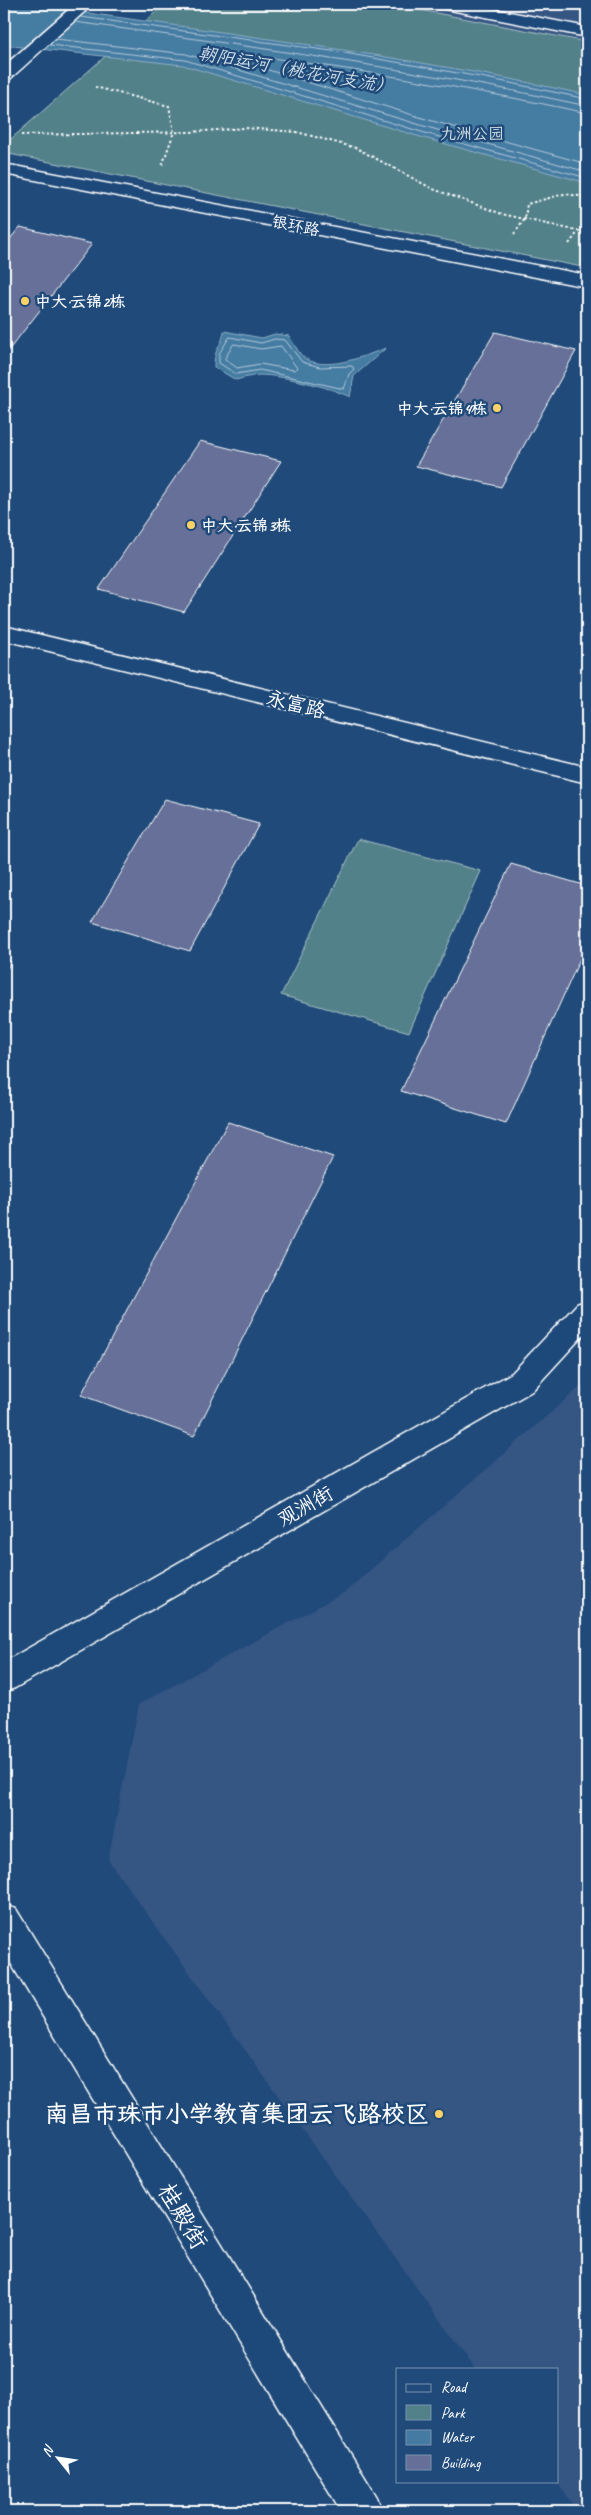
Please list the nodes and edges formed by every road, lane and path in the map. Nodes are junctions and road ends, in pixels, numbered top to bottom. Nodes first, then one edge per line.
1 (85, 4) edge
2 (445, 4) edge
3 (587, 32) edge
4 (4, 75) edge
5 (95, 87) dead end
6 (174, 132) junction
7 (21, 135) dead end
8 (4, 169) edge
9 (152, 197) junction
10 (587, 197) edge
11 (525, 219) junction
12 (587, 233) edge
13 (493, 262) junction
14 (587, 281) edge
15 (4, 633) edge
16 (587, 775) edge
17 (587, 1312) edge
18 (4, 1678) edge
19 (4, 1921) edge
20 (363, 2511) edge

1 - 4 street
2 - 3 street
5 - 6 path
6 - 7 path
6 - 9 path
6 - 11 path
8 - 9 street, 银环路
9 - 13 street, 银环路
10 - 11 path
11 - 12 path
11 - 13 path
13 - 14 street, 银环路
15 - 16 street, 永富路
17 - 18 street, 观洲街
19 - 20 street, 桂殿街

